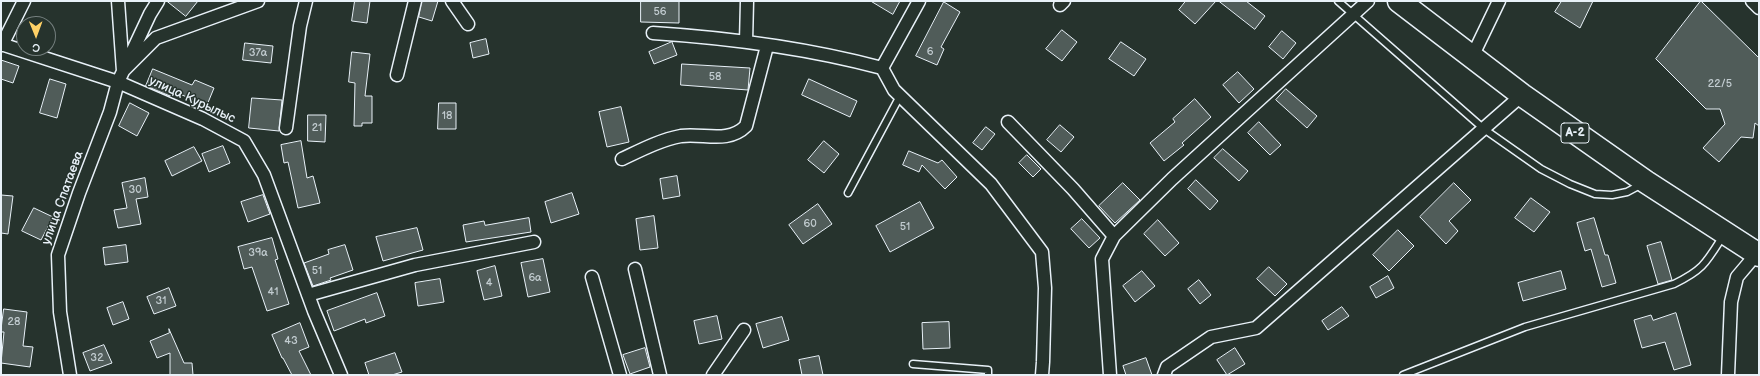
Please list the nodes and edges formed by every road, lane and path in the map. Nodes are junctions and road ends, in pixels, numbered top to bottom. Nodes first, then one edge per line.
1 (24, 1) edge
2 (118, 1) edge
3 (158, 1) edge
4 (258, 1) edge
5 (306, 1) edge
6 (415, 1) edge
7 (452, 1) edge
8 (747, 1) edge
9 (919, 1) edge
10 (1338, 1) edge
11 (1368, 1) edge
12 (1399, 1) edge
13 (1499, 1) edge
14 (1752, 1) edge
15 (1759, 8) edge
16 (1353, 15) junction
17 (468, 24) dead end
18 (653, 32) dead end
19 (746, 42) junction
20 (2, 44) edge
21 (767, 46) junction
22 (1472, 57) junction
23 (882, 68) junction
24 (124, 71) junction
25 (397, 75) dead end
26 (118, 82) junction
27 (1522, 95) junction
28 (900, 96) junction
29 (1008, 122) dead end
30 (286, 128) dead end
31 (1484, 129) junction
32 (622, 159) dead end
33 (1646, 182) junction
34 (848, 193) dead end
35 (1725, 233) junction
36 (1114, 236) junction
37 (534, 242) dead end
38 (1758, 253) edge
39 (635, 269) dead end
40 (592, 278) dead end
41 (308, 295) junction
42 (744, 330) dead end
43 (913, 364) dead end
44 (70, 375) edge
45 (340, 375) edge
46 (620, 375) edge
47 (660, 375) edge
48 (713, 375) edge
49 (988, 375) edge
50 (1042, 375) edge
51 (1110, 375) edge
52 (1164, 375) edge
53 (1403, 375) edge
54 (1728, 375) edge

1 - 20 street
2 - 24 street
3 - 24 street
4 - 24 street
5 - 30 street
6 - 25 street
7 - 17 street
8 - 19 street
9 - 23 street
10 - 16 lane
11 - 16 street
12 - 22 highway, A-2
13 - 22 street
14 - 15 street
16 - 31 lane
16 - 36 street
18 - 19 street
19 - 21 street
20 - 26 street, улица Курылыс
21 - 23 street
21 - 32 street
22 - 27 highway, A-2
23 - 28 street
24 - 26 street, улица Спатаева
26 - 41 street, улица Курылыс
26 - 44 street, улица Спатаева
27 - 31 street
27 - 33 highway, A-2
28 - 34 lane
28 - 50 street
29 - 36 street
31 - 33 lane
31 - 52 street
33 - 35 highway, A-2
35 - 38 highway, A-2
35 - 53 lane
36 - 51 street
37 - 41 street
38 - 54 street
39 - 47 street
40 - 46 street
41 - 45 street, улица Курылыс
42 - 48 street
43 - 49 lane

